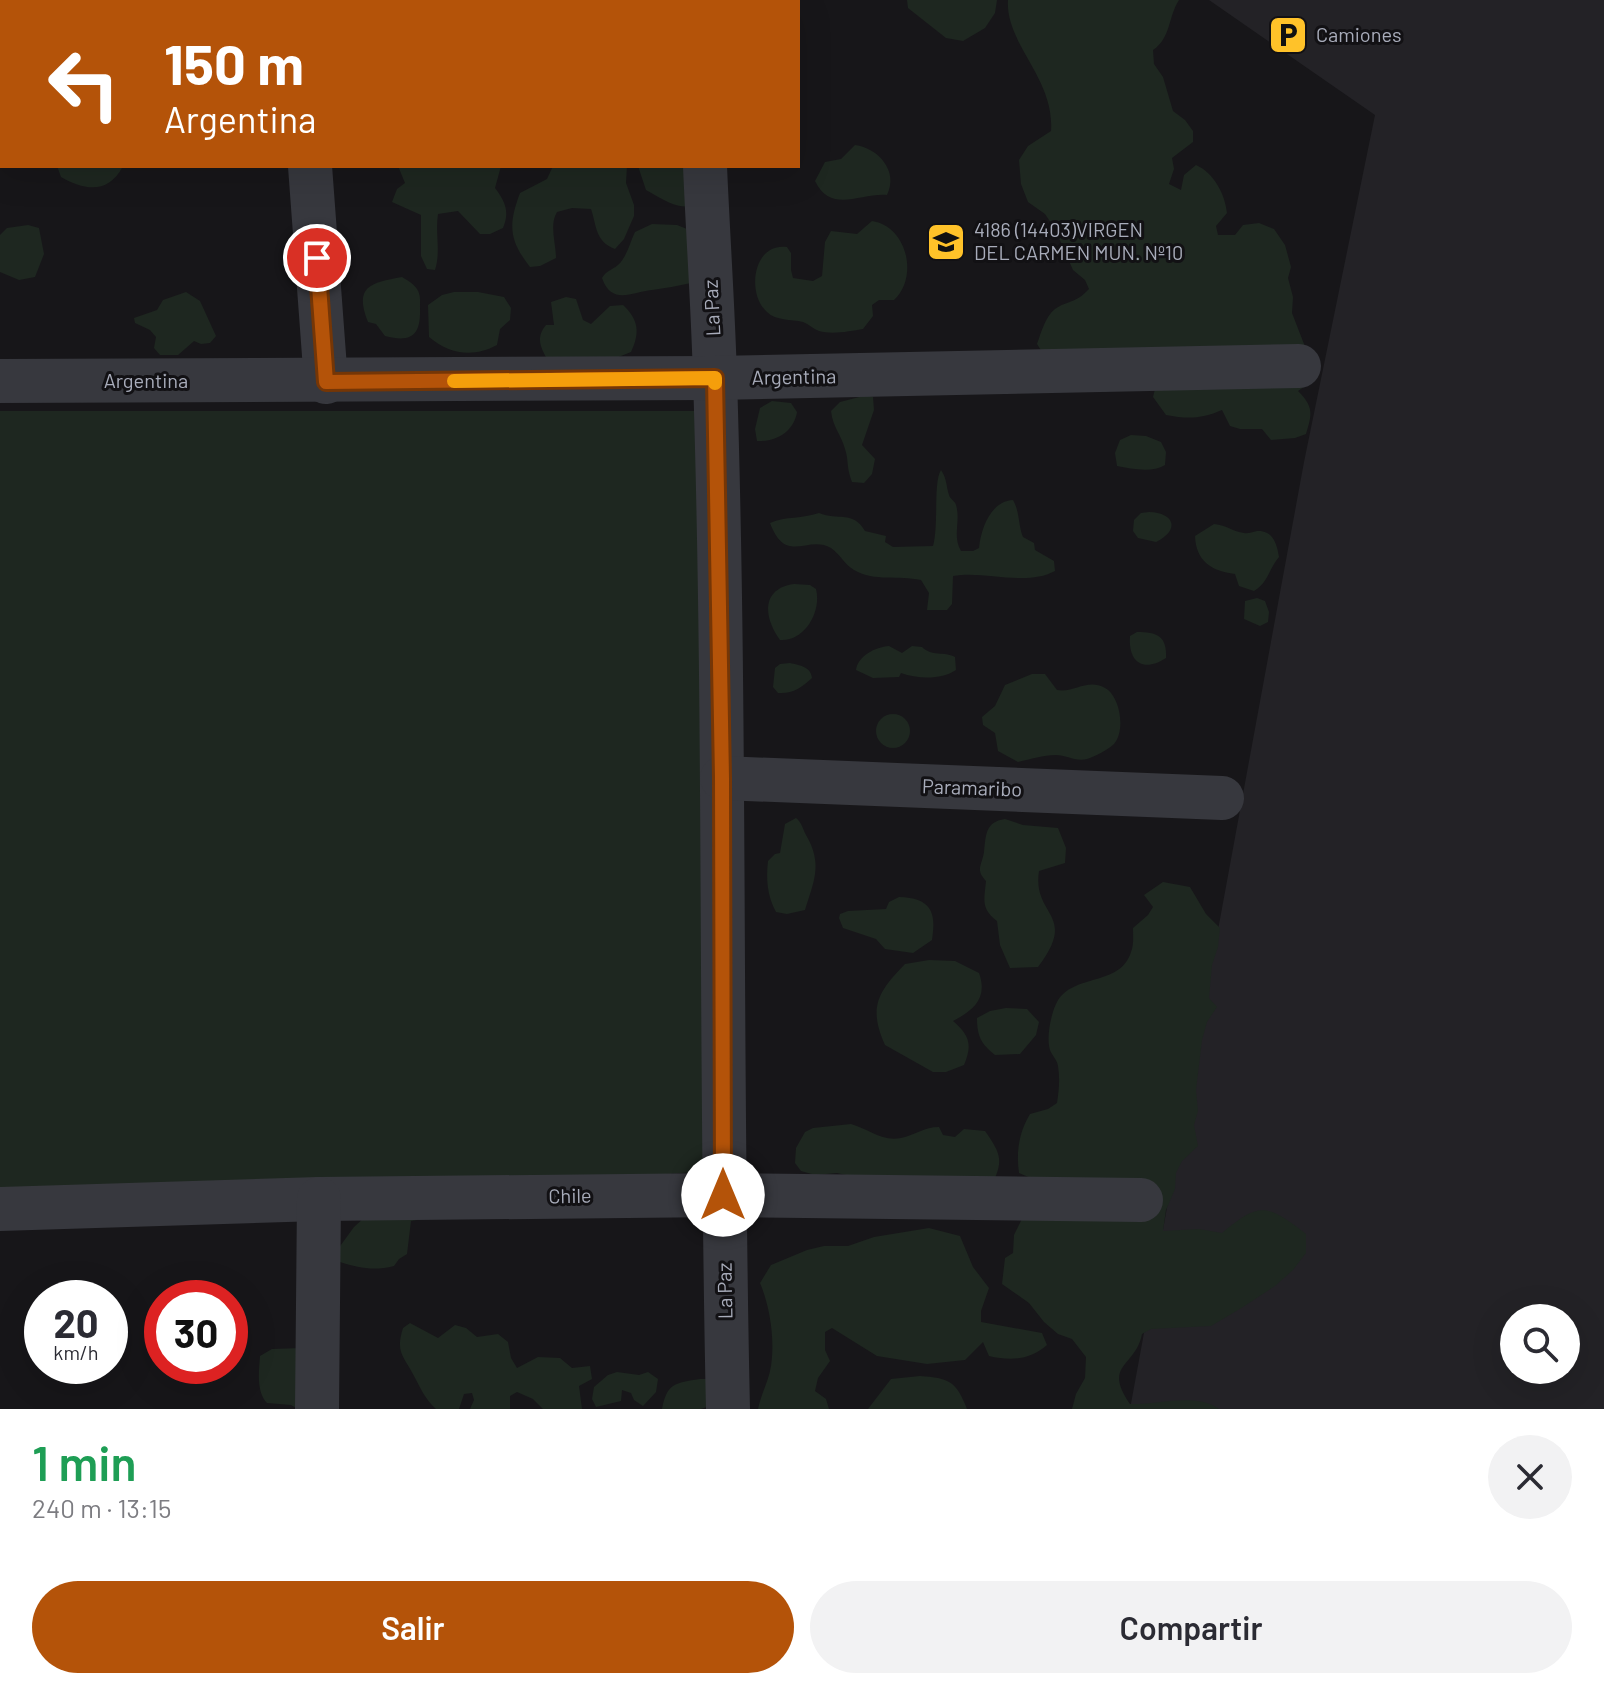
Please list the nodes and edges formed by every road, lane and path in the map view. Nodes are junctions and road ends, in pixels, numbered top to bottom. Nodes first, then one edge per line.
1 (310, 168) edge
2 (705, 168) edge
3 (1299, 366) dead end
4 (715, 378) junction
5 (0, 381) edge
6 (326, 382) junction
7 (722, 778) junction
8 (1222, 798) dead end
9 (723, 1195) junction
10 (319, 1199) junction
11 (1141, 1200) dead end
12 (0, 1209) edge
13 (317, 1409) edge
14 (728, 1409) edge

1 - 6 street
2 - 4 street, La Paz
3 - 4 street, Argentina
4 - 6 street, Argentina
4 - 7 street, La Paz
5 - 6 street, Argentina
7 - 8 street, Paramaribo
7 - 9 street, La Paz
9 - 10 street, Chile
9 - 11 street, Chile
9 - 14 street, La Paz
10 - 12 street, Chile
10 - 13 street

